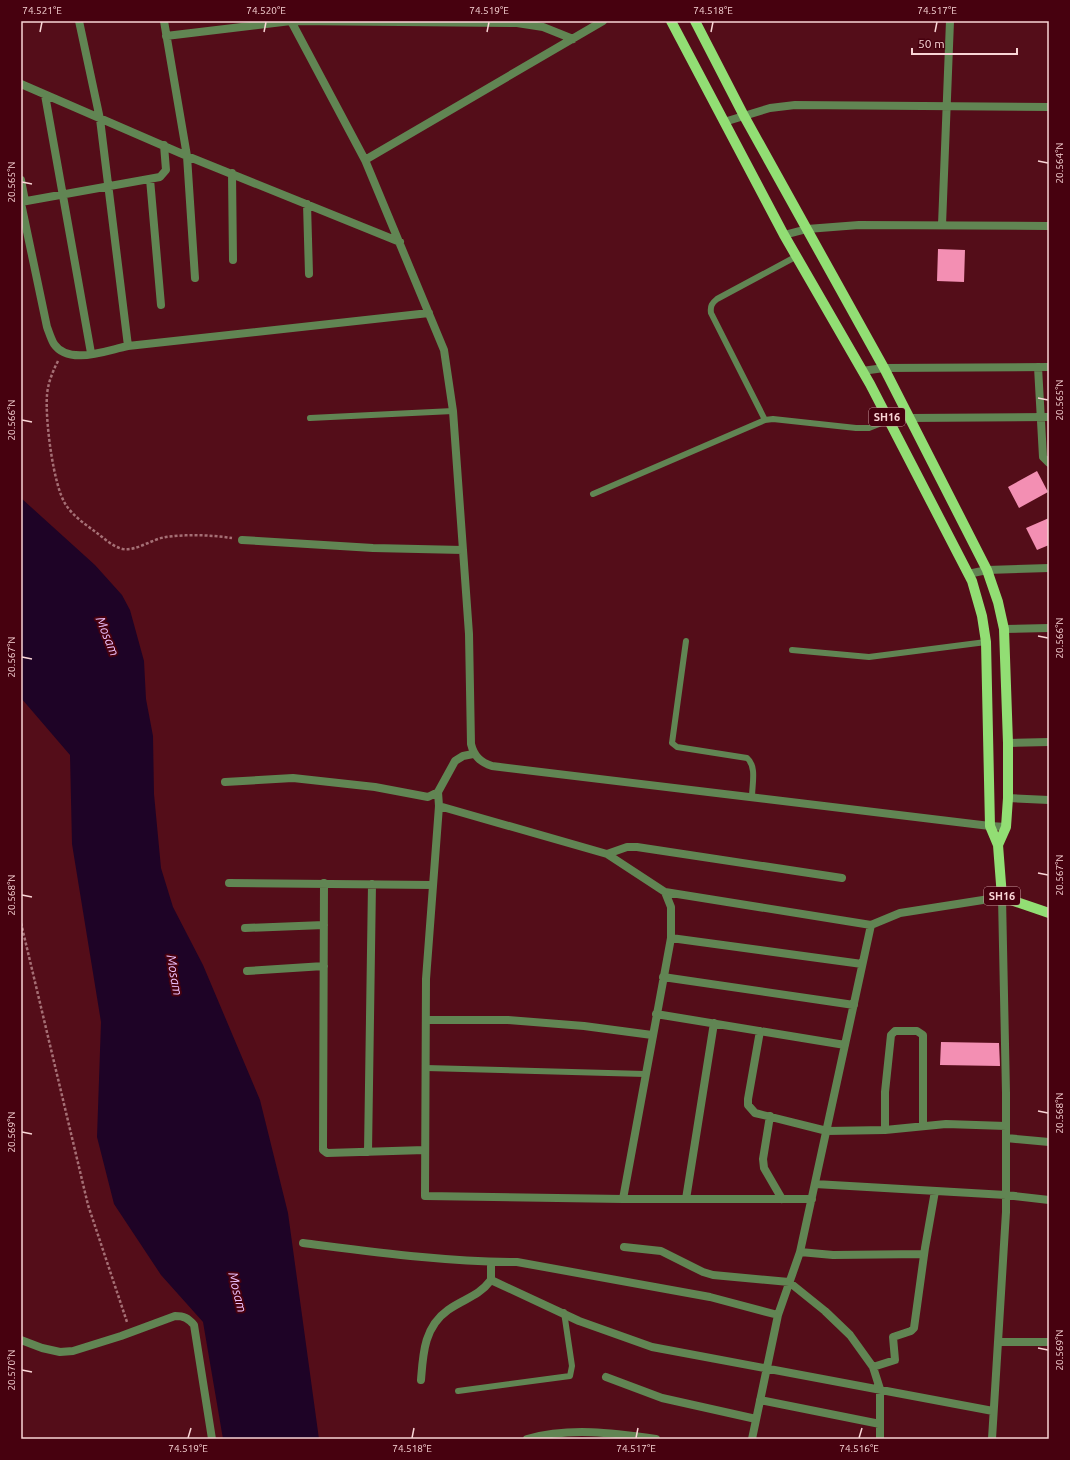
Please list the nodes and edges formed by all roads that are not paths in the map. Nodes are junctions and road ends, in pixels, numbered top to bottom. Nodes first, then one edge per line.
1 (80, 21) edge
2 (164, 21) edge
3 (291, 21) edge
4 (603, 21) edge
5 (671, 21) edge
6 (695, 21) edge
7 (950, 21) edge
8 (166, 36) junction
9 (573, 39) junction
10 (21, 84) edge
11 (45, 95) junction
12 (947, 106) junction
13 (1049, 107) edge
14 (744, 116) junction
15 (100, 119) junction
16 (724, 122) junction
17 (164, 145) junction
18 (188, 156) junction
19 (365, 160) junction
20 (232, 173) junction
21 (150, 179) junction
22 (21, 180) edge
23 (108, 185) junction
24 (63, 194) junction
25 (22, 202) edge
26 (306, 204) junction
27 (942, 225) junction
28 (1049, 226) edge
29 (807, 229) junction
30 (784, 235) junction
31 (400, 242) junction
32 (797, 256) junction
33 (233, 260) dead end
34 (309, 274) dead end
35 (195, 278) dead end
36 (161, 305) dead end
37 (429, 313) junction
38 (128, 346) junction
39 (91, 353) junction
40 (1038, 367) junction
41 (1049, 367) edge
42 (884, 368) junction
43 (862, 371) junction
44 (453, 411) junction
45 (310, 418) dead end
46 (910, 418) junction
47 (1040, 418) junction
48 (1049, 418) edge
49 (765, 420) junction
50 (889, 420) junction
51 (1049, 463) edge
52 (593, 494) dead end
53 (242, 540) road end
54 (463, 550) junction
55 (1049, 568) edge
56 (987, 570) junction
57 (968, 574) junction
58 (1049, 628) edge
59 (1004, 629) junction
60 (686, 640) dead end
61 (986, 642) junction
62 (792, 650) dead end
63 (1008, 742) junction
64 (1049, 742) edge
65 (473, 754) junction
66 (224, 782) dead end
67 (438, 792) junction
68 (752, 798) junction
69 (1008, 798) junction
70 (1049, 800) edge
71 (439, 806) junction
72 (990, 826) junction
73 (1006, 827) junction
74 (998, 845) junction
75 (607, 854) junction
76 (842, 878) dead end
77 (229, 883) dead end
78 (324, 883) junction
79 (372, 884) junction
80 (433, 885) junction
81 (665, 892) junction
82 (1002, 897) junction
83 (1049, 913) edge
84 (324, 925) junction
85 (871, 925) junction
86 (245, 928) dead end
87 (671, 938) junction
88 (862, 964) junction
89 (324, 966) junction
90 (247, 971) dead end
91 (663, 977) junction
92 (854, 1005) junction
93 (656, 1014) junction
94 (426, 1020) junction
95 (714, 1024) junction
96 (760, 1031) junction
97 (652, 1035) junction
98 (845, 1045) junction
99 (426, 1068) junction
100 (645, 1074) junction
101 (770, 1116) junction
102 (923, 1125) junction
103 (1006, 1126) junction
104 (885, 1130) junction
105 (827, 1131) junction
106 (1006, 1138) junction
107 (1049, 1142) edge
108 (425, 1150) junction
109 (368, 1152) junction
110 (815, 1184) junction
111 (935, 1191) junction
112 (1006, 1195) junction
113 (622, 1199) junction
114 (686, 1199) junction
115 (782, 1199) junction
116 (812, 1199) junction
117 (1049, 1200) edge
118 (303, 1243) dead end
119 (624, 1247) dead end
120 (800, 1252) junction
121 (924, 1254) junction
122 (491, 1262) junction
123 (491, 1280) junction
124 (789, 1282) junction
125 (564, 1312) junction
126 (778, 1315) junction
127 (21, 1340) edge
128 (998, 1342) junction
129 (1049, 1342) edge
130 (873, 1367) junction
131 (766, 1368) junction
132 (606, 1377) dead end
133 (422, 1380) dead end
134 (880, 1388) junction
135 (458, 1391) dead end
136 (760, 1400) junction
137 (993, 1411) junction
138 (756, 1420) junction
139 (880, 1424) junction
140 (212, 1439) edge
141 (528, 1439) edge
142 (656, 1439) edge
143 (752, 1439) edge
144 (880, 1439) edge
145 (992, 1439) edge

1 - 15 street
2 - 8 street
3 - 8 street
3 - 9 street
3 - 19 street
4 - 9 street
5 - 16 main road, SH16
6 - 14 main road, SH16
7 - 12 street
8 - 18 street
9 - 19 street
10 - 11 street
11 - 15 street
11 - 24 street
12 - 13 street
12 - 14 street
12 - 27 street
14 - 16 street
14 - 29 main road, SH16
15 - 17 street
15 - 23 street
16 - 30 main road, SH16
17 - 18 street
17 - 21 street
18 - 20 street
18 - 35 street
19 - 31 street
20 - 26 street
20 - 33 street
21 - 23 street
21 - 36 street
22 - 25 street
23 - 24 street
23 - 38 street
24 - 25 street
24 - 39 street
25 - 39 street
26 - 31 street
26 - 34 street
27 - 28 street
27 - 29 street
29 - 30 street
29 - 42 main road, SH16
30 - 32 main road, SH16
31 - 37 street
32 - 43 main road, SH16
32 - 49 lane
37 - 38 street
37 - 44 street
38 - 39 street
40 - 41 street
40 - 42 street
40 - 47 street
42 - 43 street
42 - 46 main road, SH16
43 - 50 main road, SH16
44 - 45 lane
44 - 54 street
46 - 47 street
46 - 56 main road, SH16
47 - 48 street
47 - 51 street
49 - 50 lane
49 - 52 lane
50 - 57 main road, SH16
53 - 54 street
54 - 65 street
55 - 56 street
56 - 57 street
56 - 59 main road, SH16
57 - 61 main road, SH16
58 - 59 street
59 - 63 main road, SH16
60 - 68 lane
61 - 62 lane
61 - 72 main road, SH16
63 - 64 street
63 - 69 main road, SH16
65 - 67 street
65 - 68 street
66 - 67 street
67 - 71 street
68 - 72 street
69 - 70 street
69 - 73 main road
71 - 75 street
71 - 80 street
72 - 73 street
72 - 74 main road, SH16
73 - 74 main road
74 - 82 main road, SH16
75 - 76 street
75 - 81 street
77 - 78 street
78 - 79 street
78 - 84 street
79 - 80 street
79 - 109 street
80 - 94 street
81 - 85 street
81 - 87 street
82 - 83 main road, SH16
82 - 85 street
82 - 103 street
84 - 86 street
84 - 89 street
85 - 88 street
87 - 88 street
87 - 91 street
88 - 92 street
89 - 90 street
89 - 109 street
91 - 92 street
91 - 93 street
92 - 98 street
93 - 95 street
93 - 97 street
94 - 97 street
94 - 99 street
95 - 96 street
95 - 114 street
96 - 98 street
96 - 101 street
97 - 100 street
98 - 105 street
99 - 100 lane
99 - 108 street
100 - 113 street
101 - 105 street
101 - 115 street
102 - 103 street
102 - 104 street
102 - 104 street
103 - 106 street
104 - 105 street
105 - 110 street
106 - 107 street
106 - 112 street
108 - 109 street
108 - 113 street
110 - 111 street
110 - 116 street
111 - 112 street
111 - 121 street
112 - 117 street
112 - 128 street
113 - 114 street
114 - 115 street
115 - 116 street
116 - 120 street
118 - 122 street
119 - 124 street
120 - 121 street
120 - 124 street
121 - 130 street
122 - 123 street
122 - 126 street
123 - 125 street
123 - 133 street
124 - 126 street
124 - 130 street
125 - 131 street
125 - 135 lane
126 - 131 street
127 - 140 street
128 - 129 street
128 - 137 street
130 - 134 street
131 - 134 street
131 - 136 street
132 - 138 street
134 - 137 street
134 - 139 street
136 - 138 street
136 - 139 street
137 - 145 street
138 - 143 street
139 - 144 street
141 - 142 street

